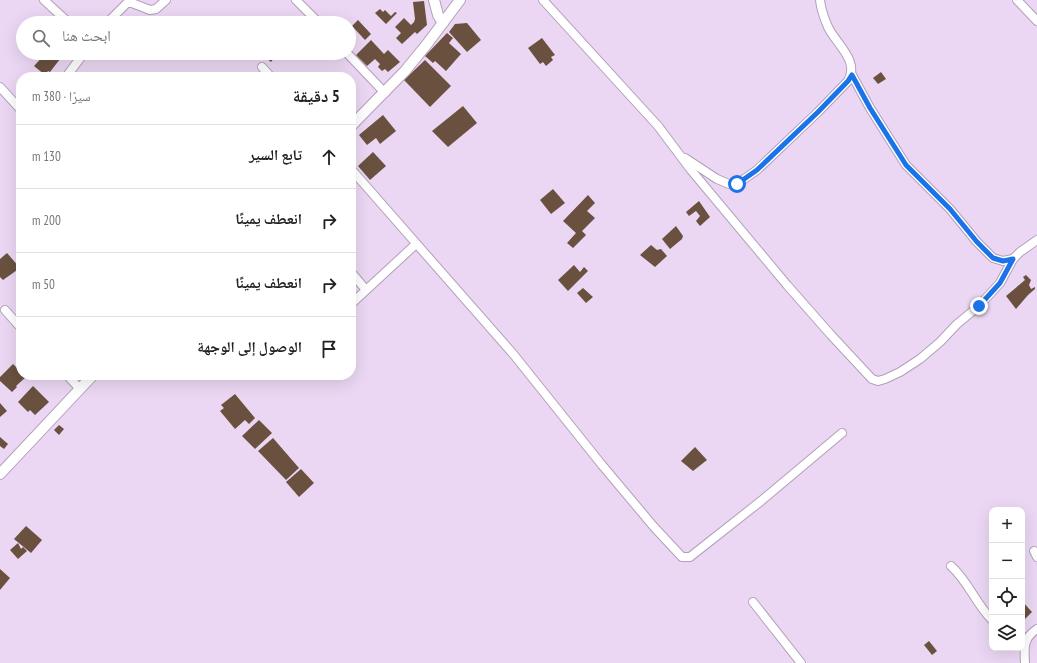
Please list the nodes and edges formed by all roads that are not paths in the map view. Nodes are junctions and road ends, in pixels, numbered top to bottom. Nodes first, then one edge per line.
1 (44, 0) edge
2 (166, 0) edge
3 (296, 0) edge
4 (434, 0) edge
5 (460, 0) edge
6 (543, 0) edge
7 (820, 0) edge
8 (1017, 0) edge
9 (61, 16) edge
10 (114, 16) edge
11 (312, 16) edge
12 (1037, 21) edge
13 (443, 23) junction
14 (79, 60) edge
15 (354, 60) edge
16 (262, 67) dead end
17 (70, 72) edge
18 (266, 72) edge
19 (852, 75) junction
20 (0, 87) edge
21 (385, 93) junction
22 (16, 105) edge
23 (356, 121) edge
24 (678, 153) junction
25 (356, 175) edge
26 (1037, 240) edge
27 (416, 244) junction
28 (1013, 259) junction
29 (356, 278) edge
30 (366, 290) junction
31 (356, 299) edge
32 (5, 310) dead end
33 (16, 322) edge
34 (72, 380) edge
35 (88, 380) edge
36 (80, 388) junction
37 (842, 433) dead end
38 (2, 469) edge
39 (951, 566) dead end
40 (753, 602) dead end
41 (989, 617) edge
42 (1037, 629) edge
43 (1025, 642) edge
44 (1023, 651) edge
45 (801, 663) edge
46 (1025, 663) edge

1 - 9 street
2 - 10 street
3 - 11 street
4 - 13 street
5 - 13 street
6 - 24 street
7 - 19 street
8 - 12 street
13 - 21 street
14 - 17 street
15 - 21 street
16 - 18 street
19 - 24 street
19 - 28 street
20 - 22 street
21 - 23 street
24 - 28 street
25 - 27 street
26 - 28 street
27 - 30 street
27 - 37 street
29 - 30 street
30 - 31 street
32 - 33 street
34 - 36 street
35 - 36 street
36 - 38 street
39 - 41 street
40 - 45 street
42 - 43 street
44 - 46 street

